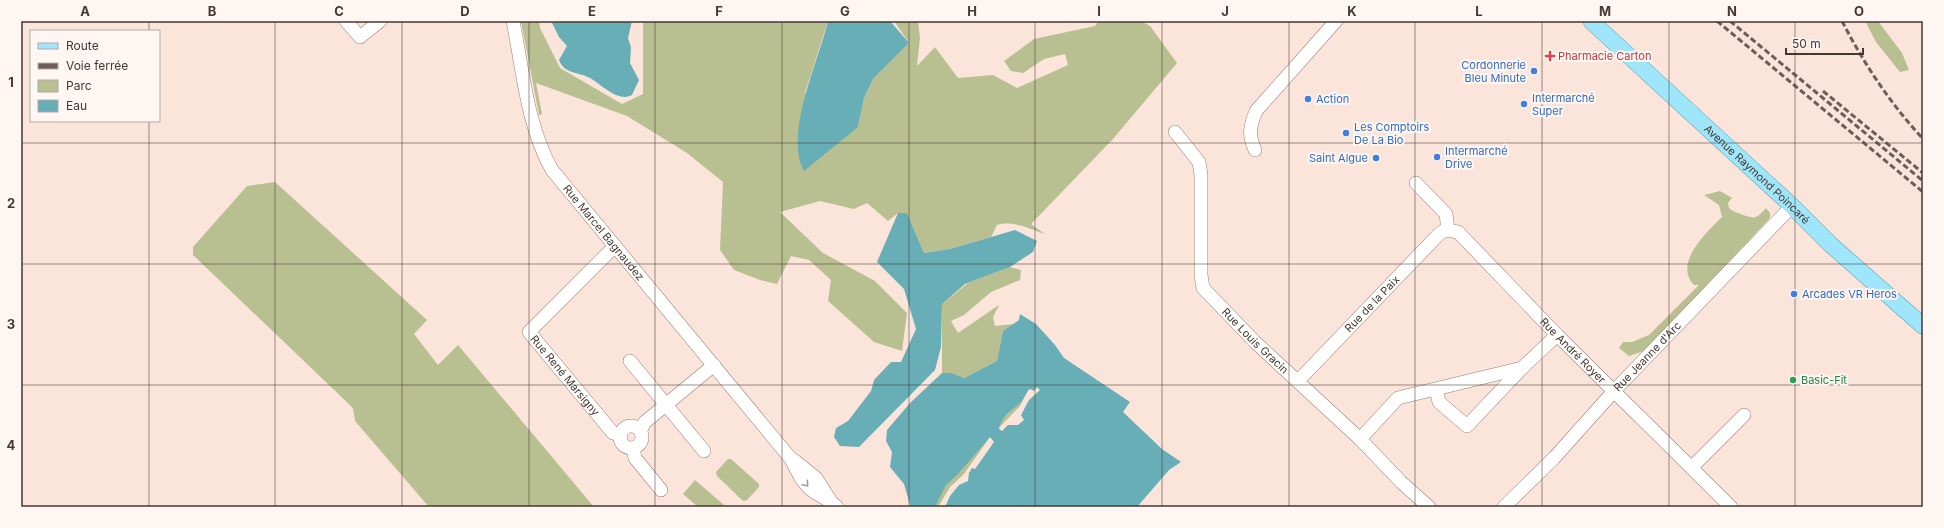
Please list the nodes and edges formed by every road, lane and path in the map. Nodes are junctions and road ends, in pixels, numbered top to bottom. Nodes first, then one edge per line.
1 (346, 21) edge
2 (380, 21) edge
3 (513, 21) edge
4 (1336, 21) edge
5 (1591, 21) edge
6 (1175, 132) dead end
7 (1254, 150) dead end
8 (1416, 183) dead end
9 (1792, 206) junction
10 (1448, 230) junction
11 (616, 246) junction
12 (1923, 326) edge
13 (1557, 335) junction
14 (630, 361) dead end
15 (714, 365) junction
16 (1522, 368) junction
17 (1298, 381) junction
18 (1436, 389) junction
19 (1614, 391) junction
20 (666, 405) junction
21 (1744, 415) dead end
22 (640, 431) junction
23 (621, 435) junction
24 (1360, 439) junction
25 (633, 448) junction
26 (704, 451) dead end
27 (1692, 467) junction
28 (662, 490) dead end
29 (834, 504) edge
30 (1429, 507) edge
31 (1504, 507) edge
32 (1731, 507) edge

1 - 2 street
3 - 11 street, Rue Marcel Bagnaudez
4 - 7 street
5 - 9 main road, Avenue Raymond Poincaré
6 - 17 street, Rue Louis Gracin
8 - 10 street
9 - 12 main road, Avenue Raymond Poincaré
9 - 19 street, Rue Jeanne d'Arc
10 - 13 street, Rue André Royer
10 - 17 street, Rue de la Paix
11 - 15 street, Rue Marcel Bagnaudez
11 - 23 street, Rue René Marsigny
13 - 16 street
13 - 19 street, Rue André Royer
14 - 20 street
15 - 20 street
15 - 29 street, Rue Marcel Bagnaudez
16 - 18 street
16 - 18 street
17 - 24 street, Rue Louis Gracin
18 - 24 street
19 - 27 street, Rue André Royer
19 - 31 street, Rue Jeanne d'Arc
20 - 22 street
20 - 26 street
21 - 27 street
22 - 23 street
22 - 25 street
23 - 25 street, Rue René Marsigny
24 - 30 street, Rue Louis Gracin
25 - 28 street, Rue René Marsigny
27 - 32 street, Rue André Royer

